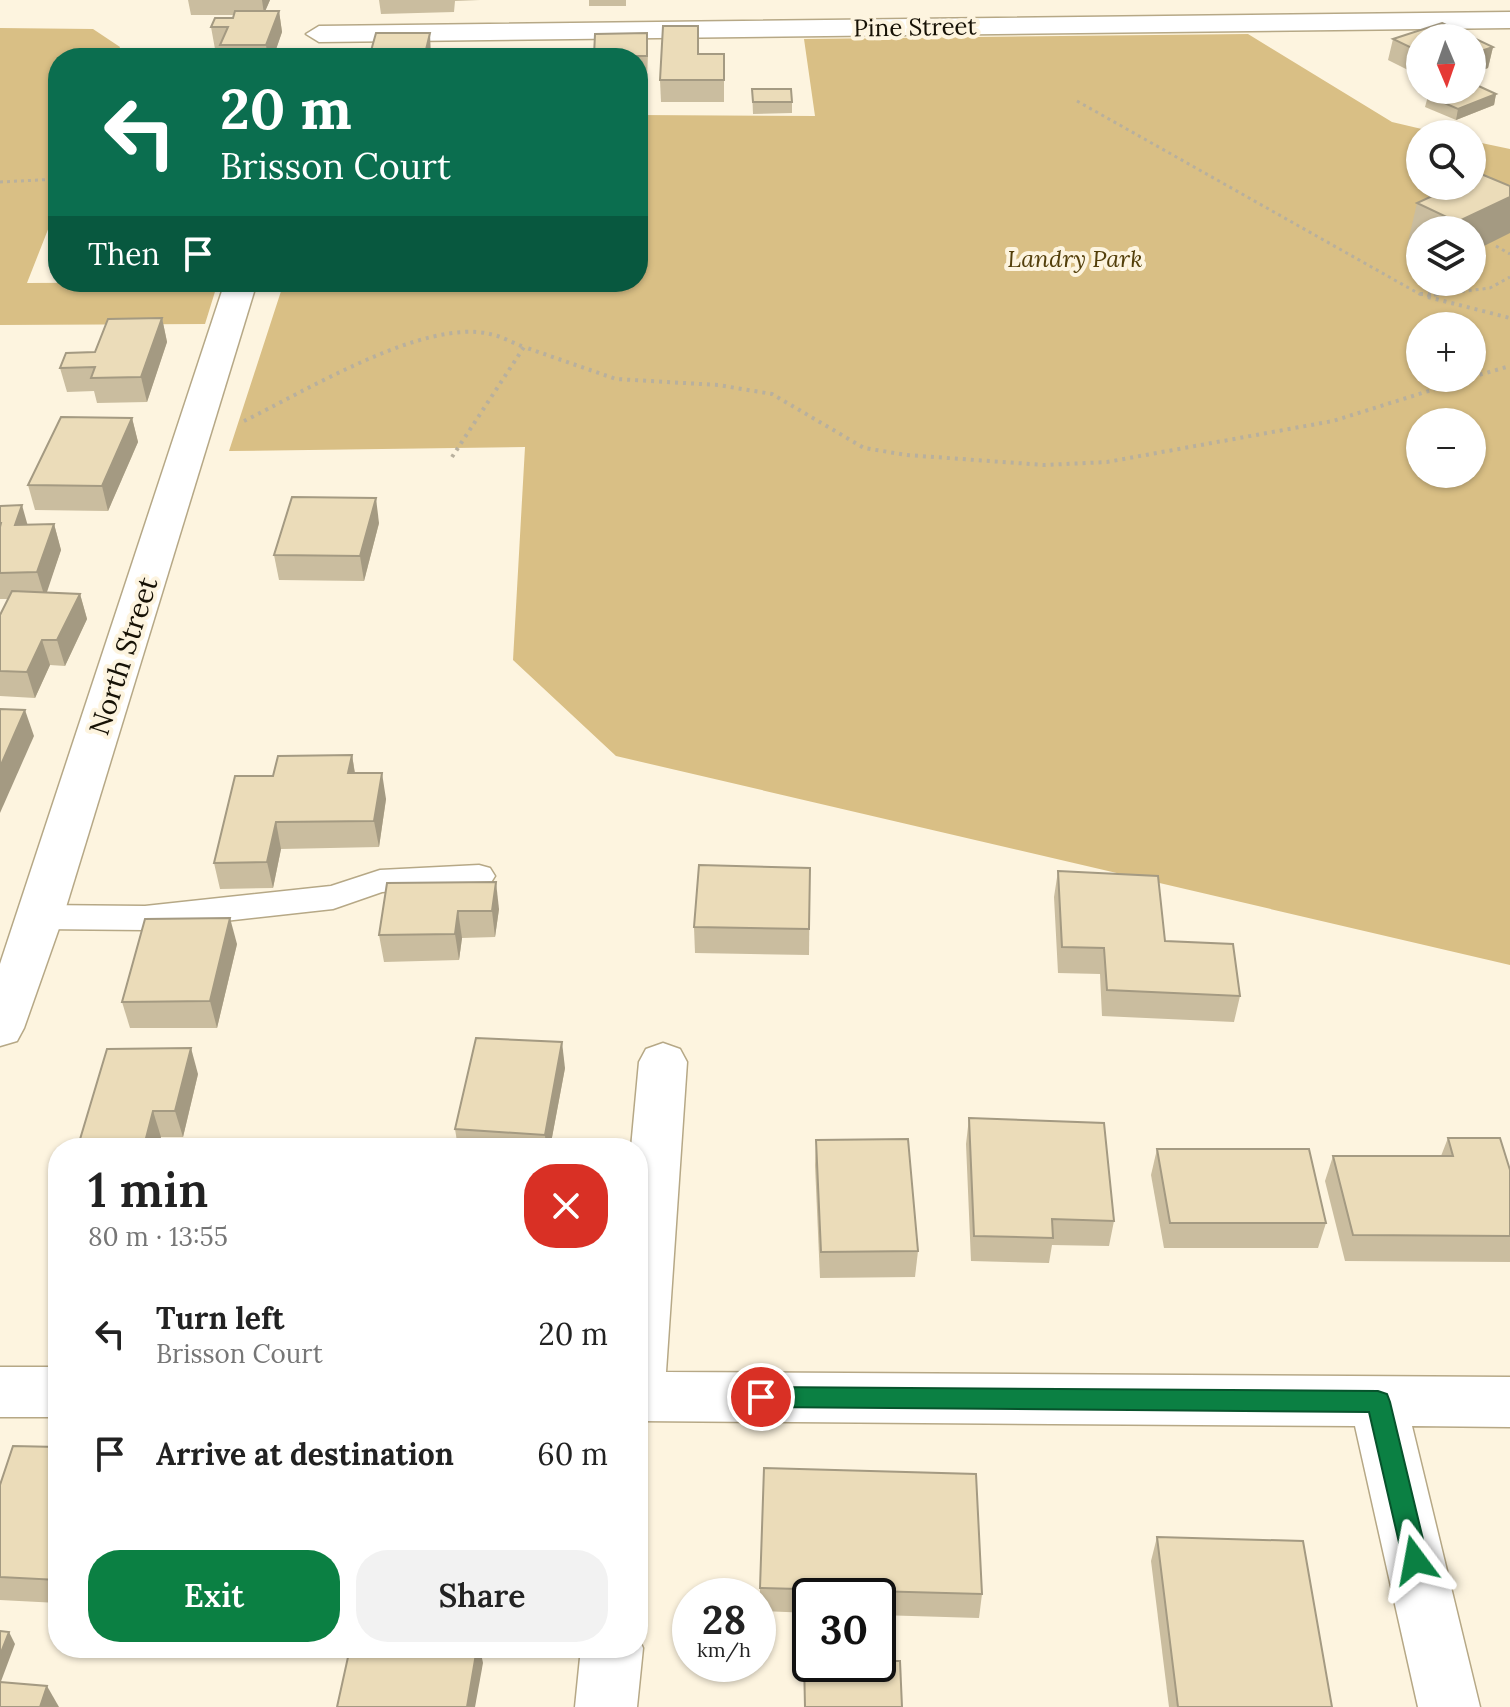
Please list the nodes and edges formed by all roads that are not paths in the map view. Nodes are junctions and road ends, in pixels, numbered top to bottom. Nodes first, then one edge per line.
1 (773, 0) edge
2 (1510, 20) edge
3 (769, 28) junction
4 (319, 34) edge
5 (238, 292) edge
6 (479, 876) dead end
7 (40, 917) junction
8 (0, 1028) edge
9 (663, 1062) dead end
10 (648, 1254) edge
11 (0, 1392) edge
12 (48, 1392) edge
13 (648, 1396) edge
14 (1378, 1402) junction
15 (1510, 1402) edge
16 (611, 1658) edge
17 (606, 1707) edge
18 (1449, 1707) edge

1 - 3 street
2 - 3 street, Pine Street
3 - 4 street, Pine Street
5 - 7 street, North Street
6 - 7 lane
7 - 8 street, North Street
9 - 10 street
11 - 12 street
13 - 14 street
14 - 15 street
14 - 18 street
16 - 17 street

